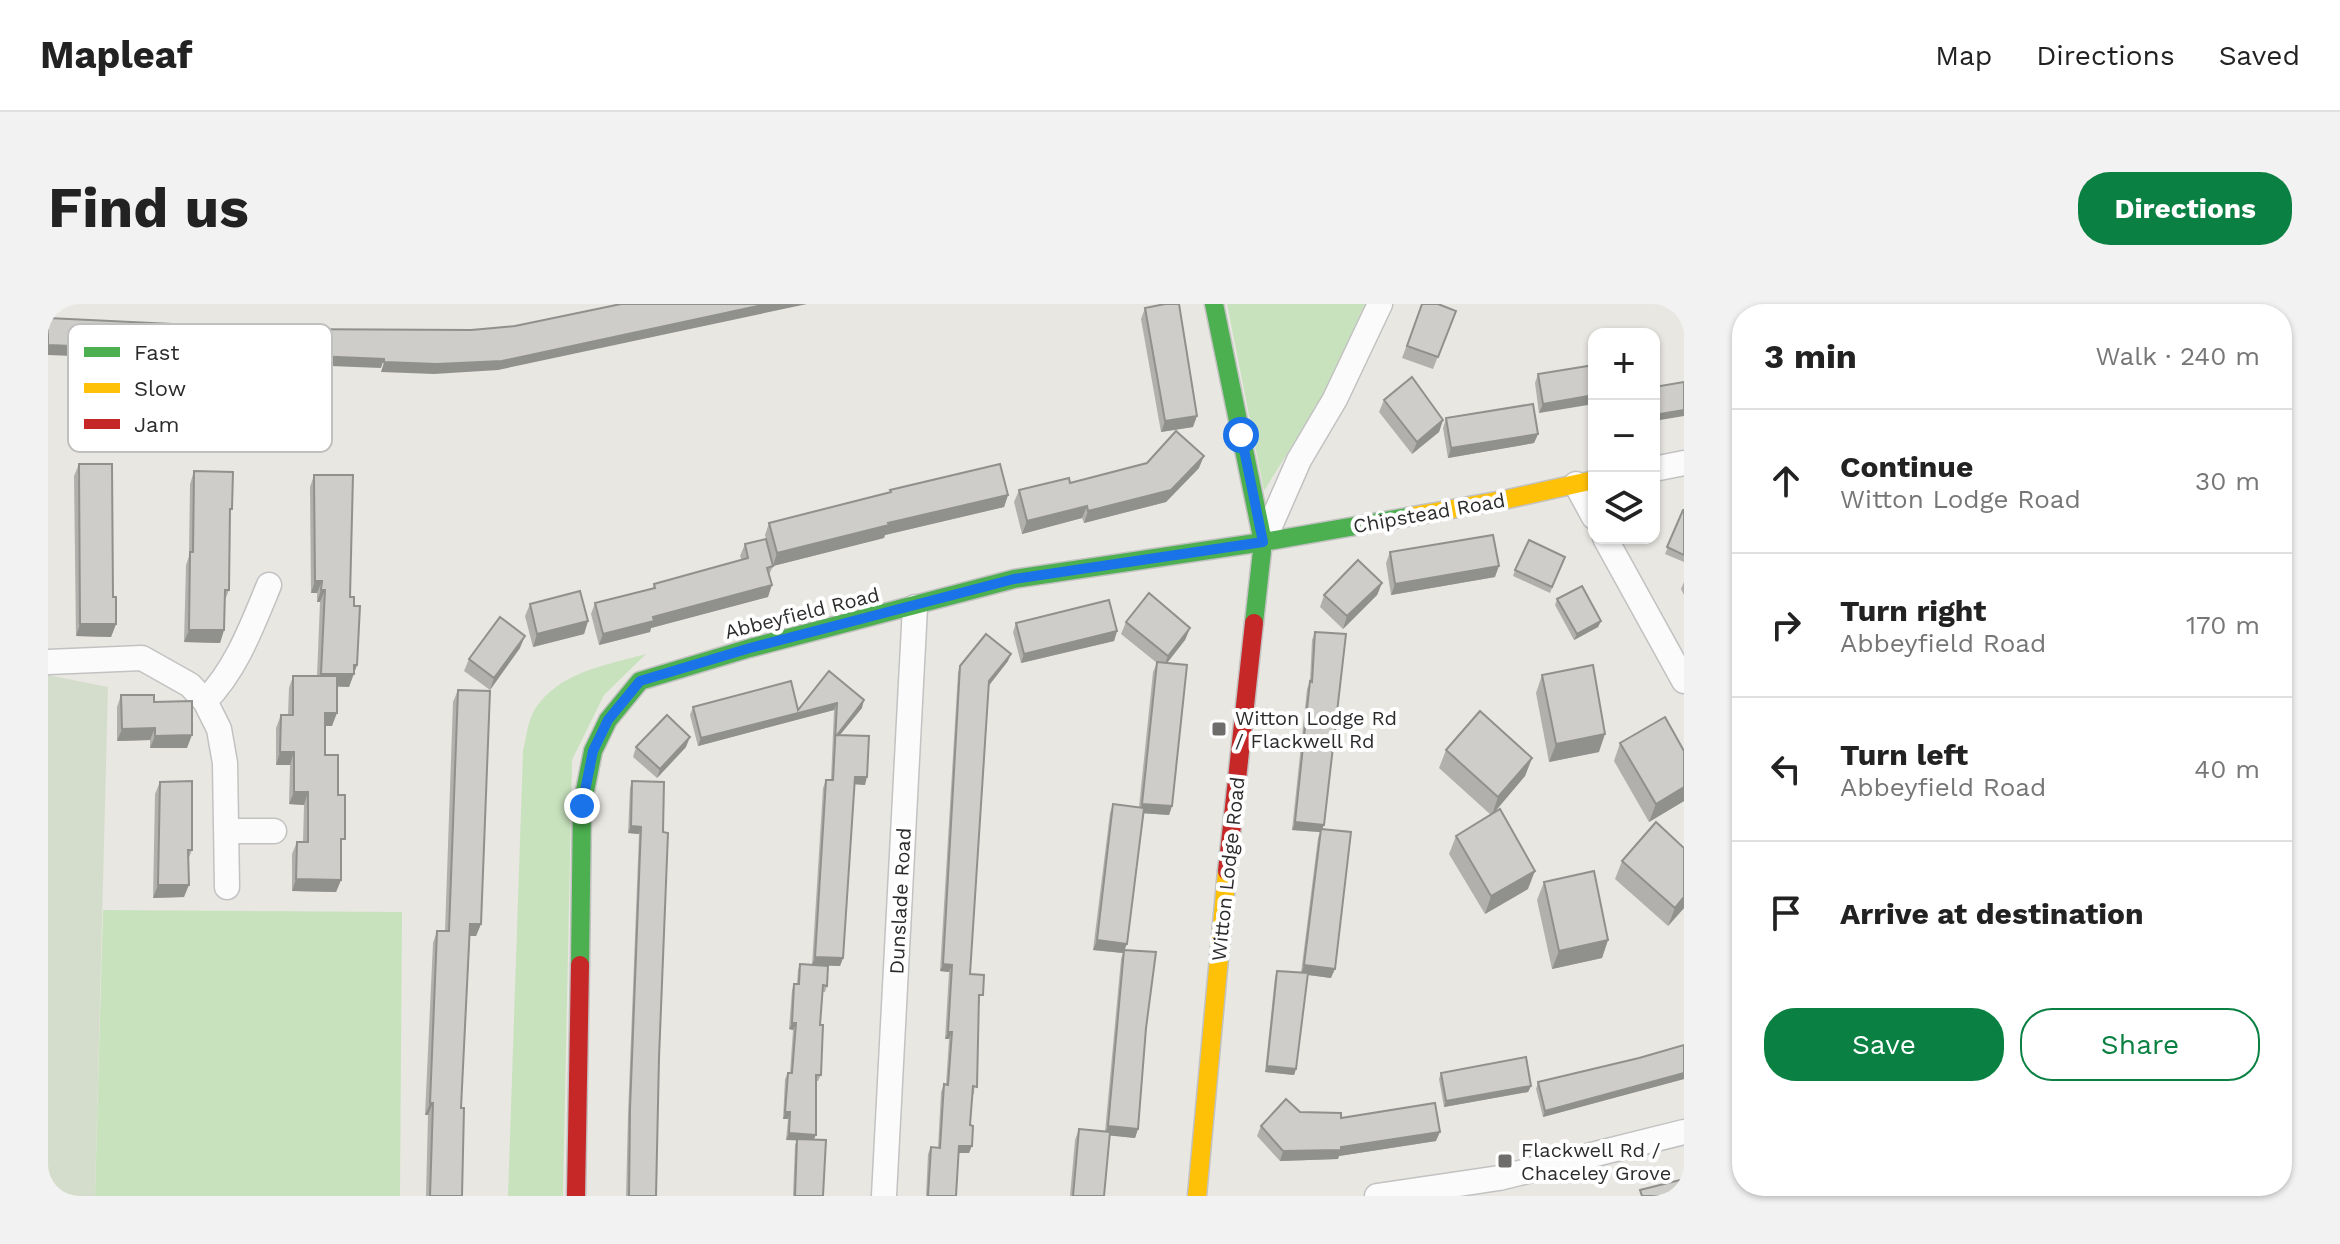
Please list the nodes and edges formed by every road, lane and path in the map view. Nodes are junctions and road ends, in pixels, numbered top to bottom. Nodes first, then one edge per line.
1 (1214, 304) edge
2 (1380, 304) edge
3 (1684, 463) edge
4 (1660, 468) edge
5 (1585, 482) edge
6 (1263, 542) junction
7 (1608, 544) edge
8 (269, 585) dead end
9 (915, 607) junction
10 (48, 662) edge
11 (1684, 681) edge
12 (205, 701) junction
13 (227, 831) junction
14 (274, 831) dead end
15 (227, 887) dead end
16 (1684, 1132) edge
17 (1501, 1187) edge
18 (576, 1196) edge
19 (884, 1196) edge
20 (1197, 1196) edge
21 (1377, 1196) edge

1 - 6 street, Witton Lodge Road
2 - 6 street, Witton Lodge Road
3 - 4 street
5 - 6 street, Chipstead Road
6 - 9 street, Abbeyfield Road
6 - 20 street, Witton Lodge Road
7 - 11 street
8 - 12 street
9 - 18 street, Abbeyfield Road
9 - 19 street, Dunslade Road
10 - 12 street
12 - 13 street
13 - 14 street
13 - 15 street
16 - 17 street
17 - 21 street

